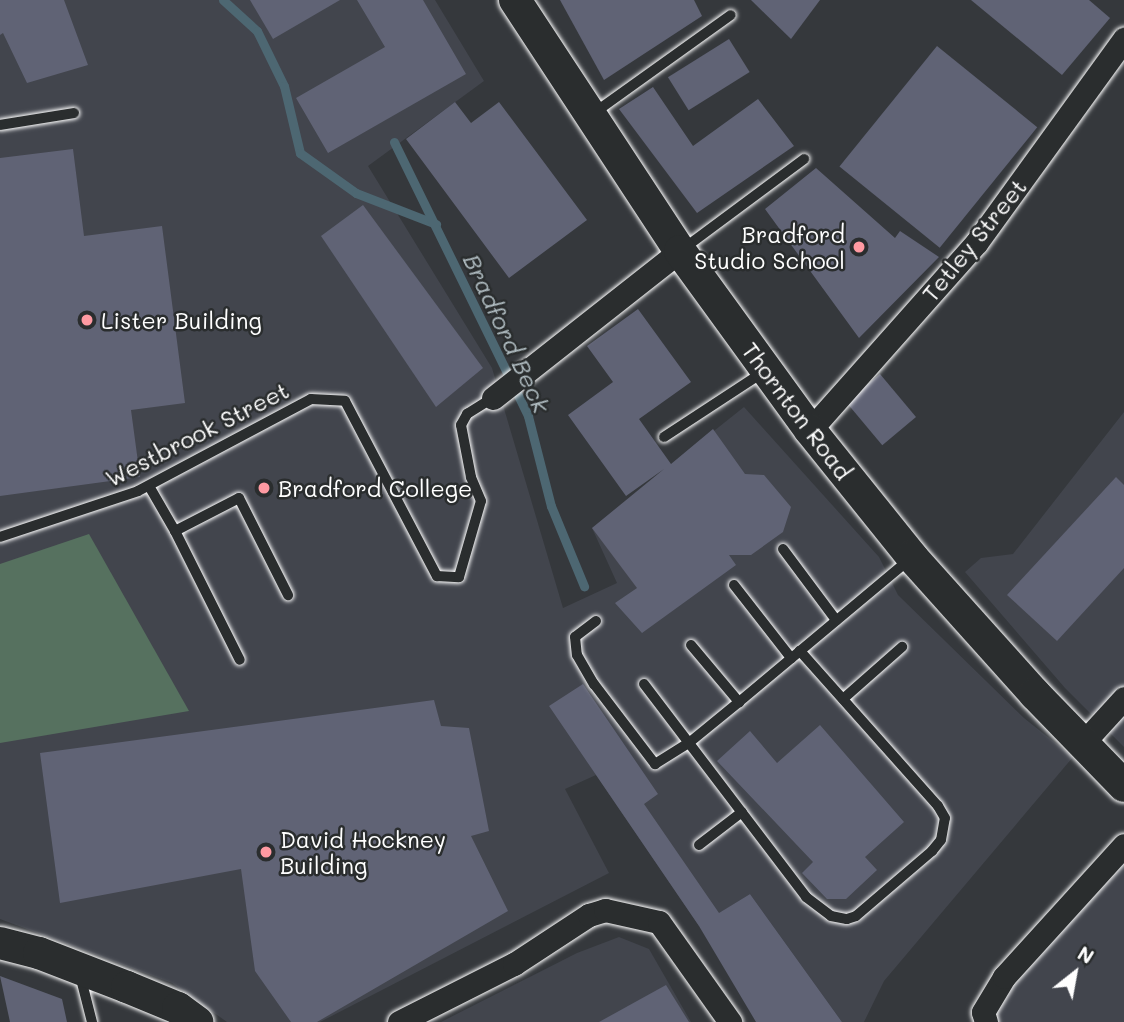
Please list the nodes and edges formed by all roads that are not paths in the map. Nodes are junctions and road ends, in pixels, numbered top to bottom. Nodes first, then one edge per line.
1 (515, 0) edge
2 (731, 15) dead end
3 (1124, 39) edge
4 (74, 113) dead end
5 (591, 116) junction
6 (0, 125) edge
7 (804, 159) dead end
8 (680, 251) junction
9 (765, 371) junction
10 (493, 398) joint
11 (810, 430) junction
12 (664, 437) dead end
13 (149, 486) junction
14 (175, 531) junction
15 (0, 537) edge
16 (783, 549) dead end
17 (912, 557) junction
18 (734, 585) dead end
19 (288, 595) dead end
20 (836, 620) junction
21 (596, 621) dead end
22 (691, 645) dead end
23 (902, 647) dead end
24 (796, 654) junction
25 (240, 660) dead end
26 (644, 684) dead end
27 (1124, 698) edge
28 (843, 699) junction
29 (739, 702) junction
30 (690, 741) junction
31 (1082, 744) junction
32 (1124, 786) edge
33 (742, 812) junction
34 (699, 845) dead end
35 (1124, 845) edge
36 (0, 943) edge
37 (79, 969) junction
38 (92, 1022) edge
39 (197, 1022) edge
40 (399, 1022) edge
41 (730, 1022) edge
42 (986, 1022) edge

1 - 5 main road, Thornton Road
2 - 5 lane
3 - 11 street, Tetley Street
4 - 6 lane
5 - 8 main road, Thornton Road
7 - 8 lane
8 - 9 main road, Thornton Road
8 - 10 street
9 - 11 main road, Thornton Road
9 - 12 lane
10 - 13 lane, Westbrook Street
11 - 17 main road, Thornton Road
13 - 14 lane
13 - 15 lane, Westbrook Street
14 - 19 lane
14 - 25 lane
16 - 20 lane
17 - 20 lane
17 - 31 main road, Thornton Road
18 - 24 lane
20 - 24 lane
21 - 30 lane
22 - 29 lane
23 - 28 lane
24 - 28 lane
24 - 29 lane
26 - 30 lane
27 - 31 street
28 - 33 lane
29 - 30 lane
30 - 33 lane
31 - 32 main road, Thornton Road
33 - 34 lane
35 - 42 street
36 - 37 main road
37 - 38 lane
37 - 39 main road
40 - 41 street

